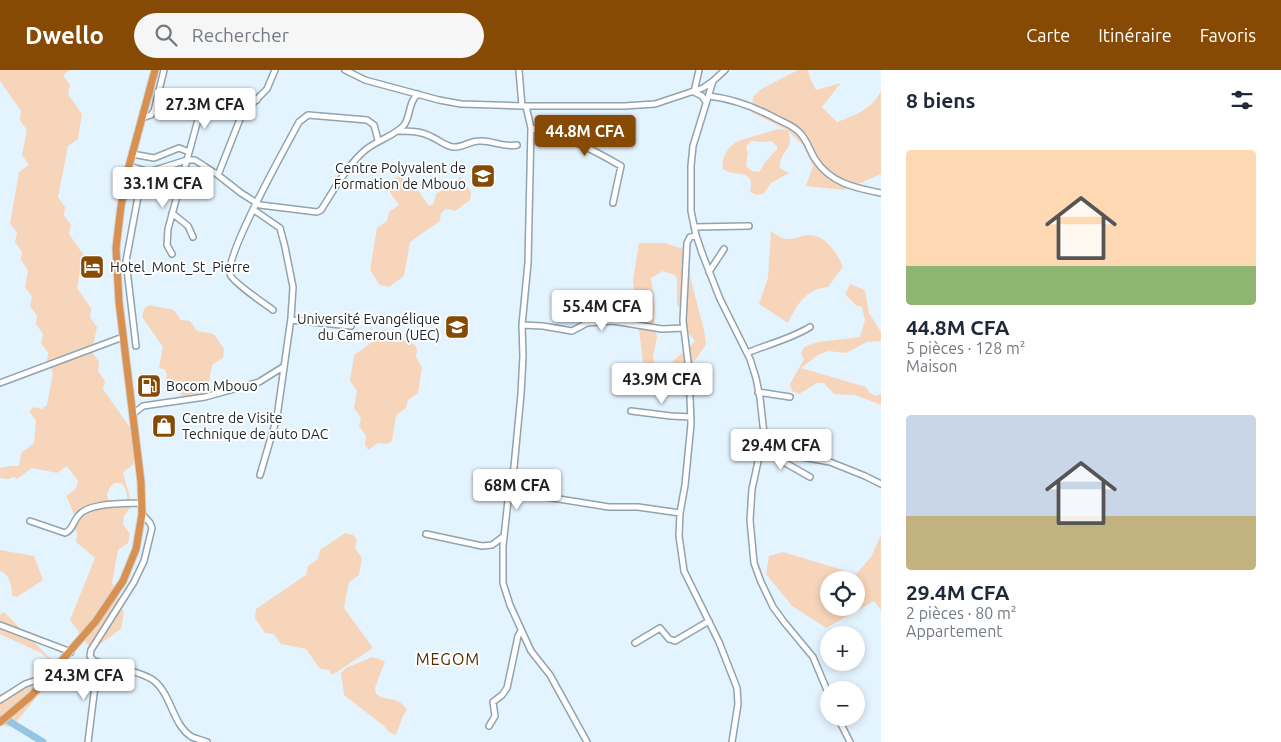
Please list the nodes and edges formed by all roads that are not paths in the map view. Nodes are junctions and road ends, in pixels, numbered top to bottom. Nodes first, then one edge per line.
1 (154, 70) edge
2 (164, 70) edge
3 (275, 70) edge
4 (345, 70) edge
5 (519, 70) edge
6 (699, 70) edge
7 (725, 70) edge
8 (713, 81) junction
9 (407, 92) junction
10 (694, 92) junction
11 (418, 94) junction
12 (709, 96) junction
13 (257, 100) junction
14 (412, 102) junction
15 (706, 102) junction
16 (524, 106) junction
17 (142, 118) junction
18 (408, 118) junction
19 (531, 128) junction
20 (413, 131) junction
21 (397, 132) junction
22 (378, 140) junction
23 (517, 145) dead end
24 (189, 152) junction
25 (132, 154) junction
26 (187, 160) junction
27 (129, 166) junction
28 (143, 170) junction
29 (218, 175) junction
30 (881, 193) edge
31 (613, 203) dead end
32 (257, 204) junction
33 (254, 210) junction
34 (172, 213) junction
35 (749, 226) dead end
36 (694, 227) junction
37 (193, 236) dead end
38 (696, 236) junction
39 (724, 249) dead end
40 (172, 254) dead end
41 (709, 272) junction
42 (273, 310) dead end
43 (291, 320) junction
44 (522, 325) junction
45 (351, 326) dead end
46 (810, 327) dead end
47 (684, 328) junction
48 (123, 337) junction
49 (136, 346) dead end
50 (747, 353) junction
51 (283, 367) junction
52 (0, 383) edge
53 (758, 392) junction
54 (790, 396) dead end
55 (631, 411) dead end
56 (133, 414) junction
57 (692, 417) junction
58 (763, 438) junction
59 (761, 449) junction
60 (260, 475) dead end
61 (810, 477) dead end
62 (881, 484) edge
63 (510, 491) junction
64 (142, 503) junction
65 (680, 513) junction
66 (142, 514) junction
67 (30, 521) dead end
68 (426, 534) dead end
69 (504, 536) junction
70 (709, 621) junction
71 (0, 625) edge
72 (521, 630) junction
73 (635, 643) dead end
74 (71, 652) junction
75 (98, 662) junction
76 (49, 677) junction
77 (823, 681) edge
78 (0, 700) edge
79 (0, 722) edge
80 (489, 726) dead end
81 (842, 726) edge
82 (192, 739) edge
83 (88, 742) edge
84 (207, 742) edge
85 (587, 742) edge
86 (732, 742) edge
87 (850, 742) edge

1 - 17 highway
2 - 17 street
3 - 13 street
4 - 9 street
5 - 16 street
6 - 10 street
7 - 8 street
8 - 10 street
8 - 12 street
9 - 11 street
9 - 14 street
10 - 15 street
10 - 16 street
11 - 14 street
11 - 16 street
12 - 15 street
12 - 30 street
13 - 24 street
13 - 29 street
14 - 18 street
15 - 36 street
16 - 19 street
17 - 25 highway
18 - 20 street
18 - 21 street
19 - 31 street
19 - 44 street
20 - 21 street
20 - 23 street
21 - 22 street
22 - 32 street
22 - 32 street
24 - 25 street
24 - 26 street
25 - 27 highway
26 - 28 street
26 - 29 street
26 - 34 street
27 - 28 street
27 - 48 highway
28 - 49 street
29 - 32 street
32 - 33 street
33 - 42 street
33 - 43 street
34 - 37 street
34 - 40 street
35 - 36 street
36 - 38 street
38 - 41 street
38 - 47 street
39 - 41 street
41 - 50 street
43 - 45 street
43 - 51 street
44 - 47 street
44 - 63 street
46 - 50 street
47 - 57 street
48 - 52 street
48 - 56 highway
50 - 53 street
51 - 56 street
51 - 60 street
53 - 54 street
53 - 58 street
55 - 57 street
56 - 64 highway
57 - 65 street
58 - 59 street
58 - 62 street
59 - 61 street
59 - 77 street
63 - 65 street
63 - 69 street
64 - 66 highway
64 - 67 street
65 - 70 street
66 - 74 highway
66 - 75 street
68 - 69 street
69 - 72 street
70 - 73 street
70 - 86 street
71 - 74 street
72 - 80 street
72 - 85 street
74 - 76 highway
75 - 82 street
75 - 83 street
76 - 78 street
76 - 79 highway
81 - 87 street
82 - 84 street

